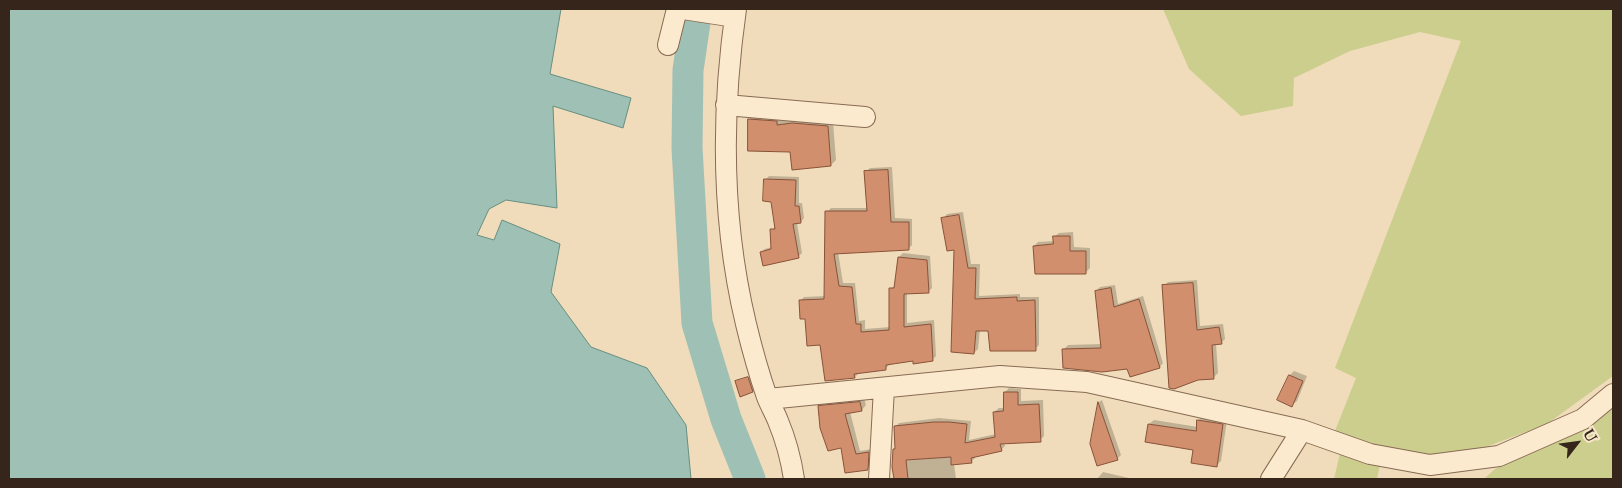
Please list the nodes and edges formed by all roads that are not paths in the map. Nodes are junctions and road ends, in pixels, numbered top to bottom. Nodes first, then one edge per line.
1 (684, 9) edge
2 (729, 13) edge
3 (668, 46) dead end
4 (726, 105) junction
5 (865, 117) dead end
6 (884, 388) junction
7 (1613, 394) edge
8 (768, 399) junction
9 (1302, 430) junction
10 (794, 479) edge
11 (879, 479) edge
12 (1271, 479) edge

1 - 2 street
1 - 3 street
2 - 4 street
4 - 5 street
4 - 8 street
6 - 8 street
6 - 9 street
6 - 11 street
7 - 9 street
8 - 10 street
9 - 12 street

